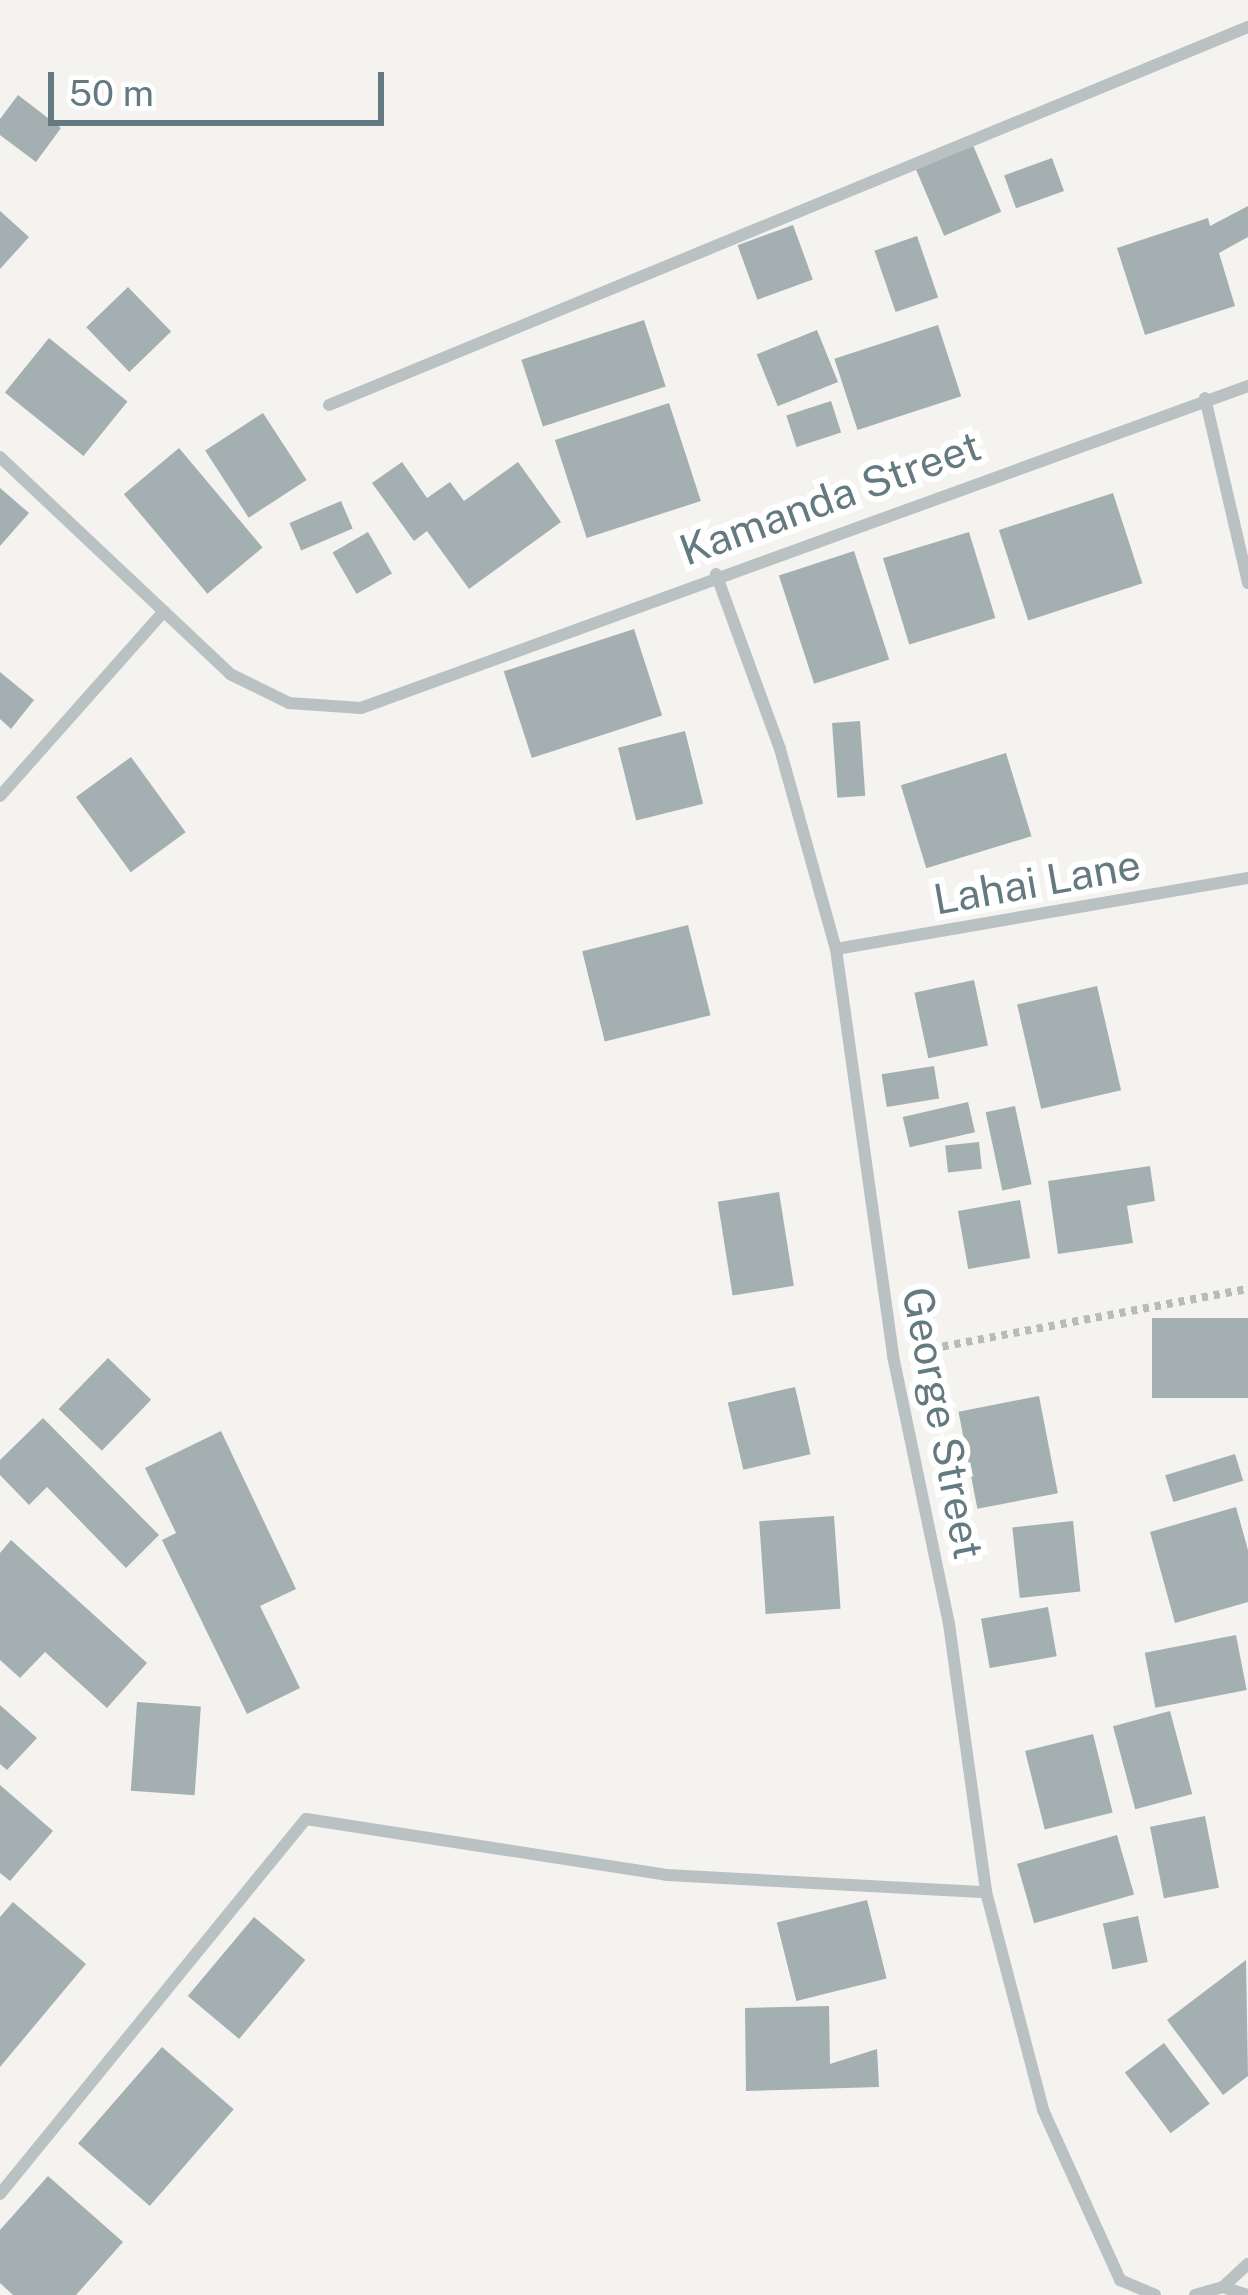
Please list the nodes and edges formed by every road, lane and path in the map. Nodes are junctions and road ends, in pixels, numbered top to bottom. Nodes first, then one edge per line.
1 (1248, 27) edge
2 (1248, 386) edge
3 (1205, 398) junction
4 (329, 405) dead end
5 (0, 457) edge
6 (716, 574) junction
7 (1248, 583) edge
8 (164, 611) junction
9 (0, 796) edge
10 (1248, 878) edge
11 (836, 949) junction
12 (1248, 1289) edge
13 (892, 1356) junction
14 (986, 1892) junction
15 (0, 2194) edge
16 (1248, 2264) edge
17 (1223, 2287) junction
18 (1248, 2294) edge
19 (1155, 2295) edge
20 (1195, 2295) edge

1 - 4 street
2 - 3 street, Kamanda Street
3 - 6 street, Kamanda Street
3 - 7 street
5 - 8 street, Kamanda Street
6 - 8 street, Kamanda Street
6 - 11 street, George Street
8 - 9 street
10 - 11 street, Lahai Lane
11 - 13 street, George Street
12 - 13 path
13 - 14 street, George Street
14 - 15 street
14 - 19 street, George Street
16 - 17 street
17 - 18 street
17 - 20 street

